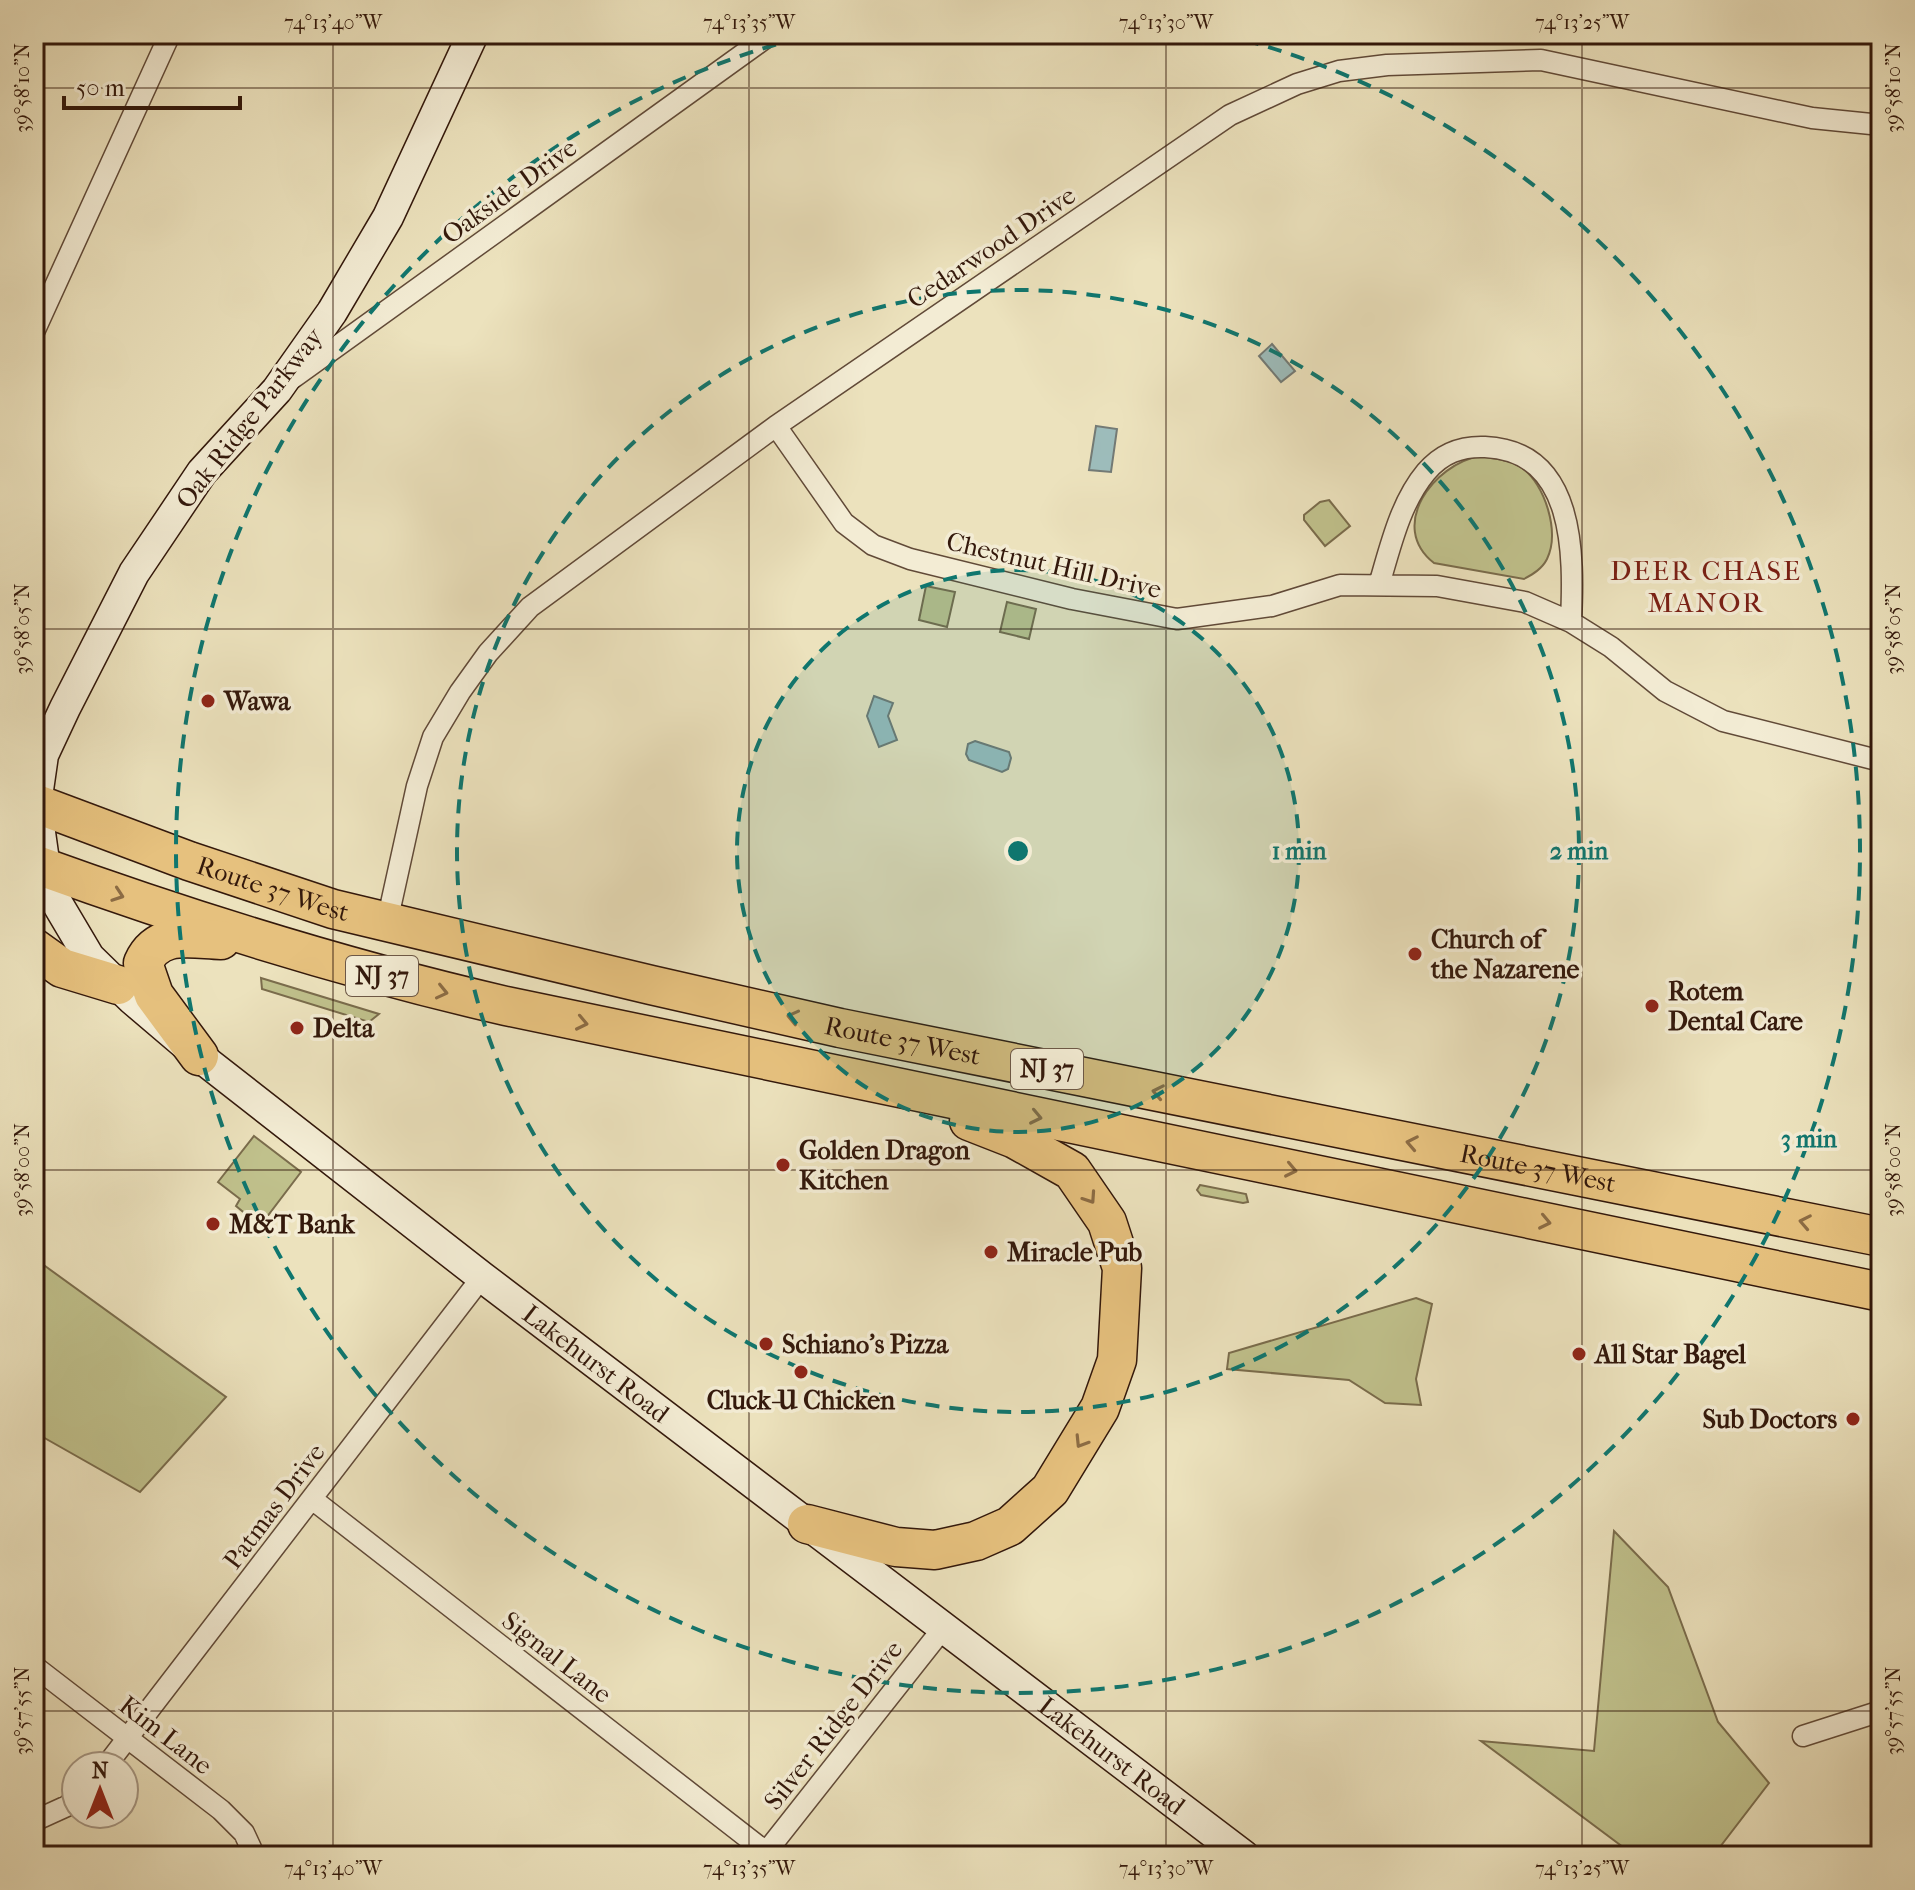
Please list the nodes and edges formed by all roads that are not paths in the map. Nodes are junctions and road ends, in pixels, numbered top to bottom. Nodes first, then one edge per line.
1 (170, 34) edge
2 (473, 34) edge
3 (771, 34) edge
4 (1881, 125) edge
5 (34, 332) edge
6 (277, 390) junction
7 (776, 426) junction
8 (1379, 585) junction
9 (1571, 622) junction
10 (1881, 761) edge
11 (35, 804) edge
12 (39, 866) edge
13 (387, 922) junction
14 (259, 941) junction
15 (34, 948) edge
16 (118, 985) junction
17 (199, 1056) junction
18 (877, 1084) junction
19 (1881, 1237) edge
20 (482, 1277) junction
21 (1881, 1292) edge
22 (312, 1499) junction
23 (807, 1524) junction
24 (944, 1627) junction
25 (34, 1666) edge
26 (1881, 1711) edge
27 (1803, 1736) dead end
28 (128, 1739) junction
29 (119, 1750) edge
30 (60, 1809) edge
31 (34, 1821) edge
32 (767, 1855) edge
33 (249, 1856) edge
34 (1244, 1856) edge

1 - 5 street
2 - 6 main road, Oak Ridge Parkway
3 - 6 street, Oakside Drive
4 - 7 street, Cedarwood Drive
6 - 11 main road, Oak Ridge Parkway
7 - 8 street, Chestnut Hill Drive
7 - 13 street, Cedarwood Drive
8 - 9 street, Chestnut Hill Drive
8 - 9 street
9 - 10 street, Chestnut Hill Drive
11 - 12 main road, Lakehurst Road
11 - 13 highway, Route 37 West / NJ 37
12 -> 14 highway, Route 37 West / NJ 37
12 - 16 main road, Lakehurst Road
19 -> 13 highway, Route 37 West / NJ 37
14 - 17 highway
14 -> 18 highway, Route 37 West / NJ 37
15 - 16 highway
16 - 17 main road, Lakehurst Road
17 - 20 main road, Lakehurst Road
18 -> 21 highway, Route 37 West / NJ 37
18 -> 23 highway
20 - 22 street, Patmas Drive
20 - 23 main road, Lakehurst Road
22 - 28 street, Patmas Drive
22 - 32 street, Signal Lane
23 - 24 main road, Lakehurst Road
24 - 32 street, Silver Ridge Drive
24 - 34 main road, Lakehurst Road
25 - 28 street, Kim Lane
26 - 27 street
28 - 29 street, Patmas Drive
28 - 33 street, Kim Lane
30 - 31 street

